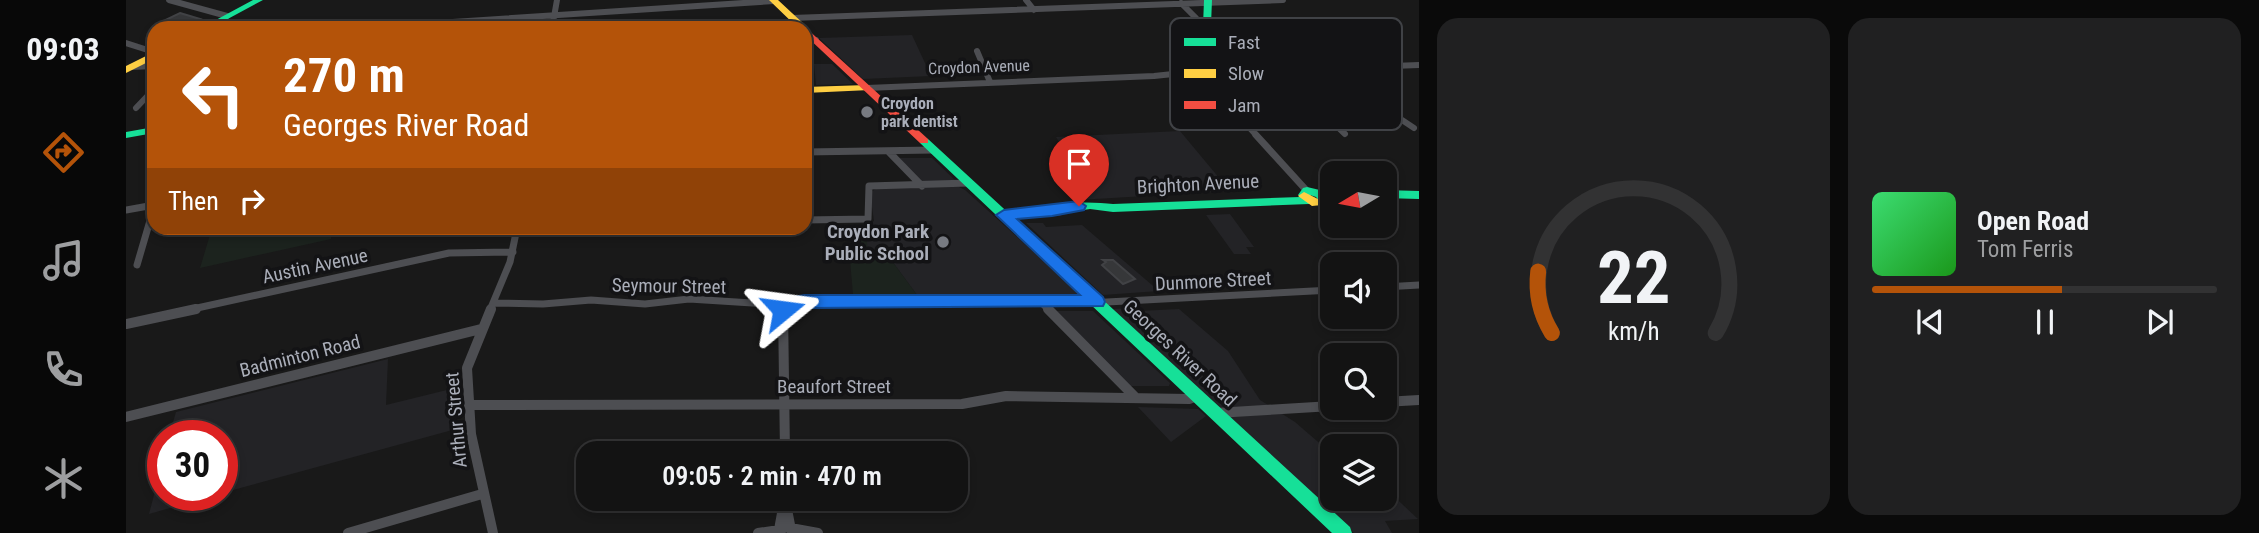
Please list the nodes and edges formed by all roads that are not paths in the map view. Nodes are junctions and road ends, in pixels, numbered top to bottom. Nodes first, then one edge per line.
1 (169, 0) edge
2 (259, 0) edge
3 (556, 0) edge
4 (773, 0) edge
5 (1026, 0) edge
6 (1283, 0) edge
7 (1180, 2) edge
8 (1208, 2) edge
9 (1034, 10) junction
10 (554, 15) junction
11 (227, 16) junction
12 (792, 18) junction
13 (1195, 18) edge
14 (218, 21) edge
15 (464, 21) edge
16 (553, 21) edge
17 (795, 21) edge
18 (812, 42) edge
19 (126, 43) edge
20 (147, 51) edge
21 (977, 51) dead end
22 (147, 58) edge
23 (147, 67) edge
24 (129, 68) edge
25 (1170, 73) edge
26 (989, 80) junction
27 (867, 88) junction
28 (812, 90) edge
29 (147, 96) edge
30 (136, 108) dead end
31 (1402, 120) edge
32 (1414, 128) dead end
33 (1257, 130) edge
34 (1341, 130) edge
35 (147, 131) edge
36 (1345, 134) dead end
37 (126, 135) edge
38 (933, 150) junction
39 (888, 151) junction
40 (812, 152) edge
41 (969, 183) junction
42 (922, 186) junction
43 (1419, 188) edge
44 (1397, 193) edge
45 (1403, 193) junction
46 (1419, 195) edge
47 (1318, 196) edge
48 (147, 207) edge
49 (126, 210) edge
50 (1004, 215) junction
51 (812, 220) edge
52 (147, 230) edge
53 (516, 235) edge
54 (513, 252) junction
55 (137, 265) dead end
56 (1419, 285) edge
57 (1397, 286) edge
58 (1320, 291) edge
59 (1041, 302) junction
60 (1097, 302) junction
61 (493, 303) junction
62 (783, 305) junction
63 (126, 324) edge
64 (481, 329) junction
65 (1197, 396) junction
66 (1136, 398) junction
67 (1419, 400) edge
68 (1397, 401) edge
69 (785, 403) junction
70 (469, 405) junction
71 (1320, 407) edge
72 (1216, 413) junction
73 (126, 417) edge
74 (785, 441) edge
75 (482, 494) junction
76 (785, 511) edge
77 (376, 529) edge
78 (785, 531) edge
79 (348, 533) edge
80 (493, 533) edge
81 (758, 533) edge
82 (818, 533) edge
83 (1344, 533) edge

1 - 11 street
2 - 11 main road
3 - 10 street
4 - 10 street
4 - 12 main road, Georges River Road
5 - 9 street
6 - 8 street
7 - 8 street
7 - 9 street
7 - 13 street
9 - 12 street
10 - 15 street
10 - 16 street
11 - 14 main road
12 - 17 main road, Georges River Road
18 - 27 main road, Georges River Road
19 - 20 street
21 - 26 street
22 - 24 main road
23 - 24 street
25 - 26 street, Croydon Avenue
26 - 27 street, Croydon Avenue
27 - 28 main road, Croydon Avenue
27 - 38 main road, Georges River Road
29 - 30 street
31 - 32 street
33 - 47 street
34 - 36 street
35 - 37 main road
38 - 39 street
38 - 41 main road, Georges River Road
39 - 40 street
39 - 42 street
41 - 42 street
41 - 50 main road, Georges River Road
42 - 51 street
43 - 45 main road
44 - 45 main road
45 - 46 main road
47 - 50 main road, Brighton Avenue
48 - 49 street
50 - 60 main road, Georges River Road
52 - 55 street
53 - 54 street, Arthur Street
54 - 61 street, Arthur Street
54 - 63 street, Austin Avenue
56 - 57 street
58 - 60 street, Dunmore Street
59 - 60 street, Seymour Street
59 - 62 street, Seymour Street
59 - 66 street
60 - 65 main road, Georges River Road
61 - 62 street, Seymour Street
61 - 64 street, Arthur Street
62 - 69 street
64 - 70 street, Arthur Street
64 - 73 street, Badminton Road
65 - 66 street, Beaufort Street
65 - 72 main road, Georges River Road
66 - 69 street, Beaufort Street
67 - 68 street
69 - 70 street, Beaufort Street
69 - 74 street
70 - 75 street, Arthur Street
71 - 72 street
72 - 83 main road, Georges River Road
75 - 77 street
75 - 80 street, Arthur Street
76 - 78 street
77 - 79 street
78 - 81 street
78 - 82 street

